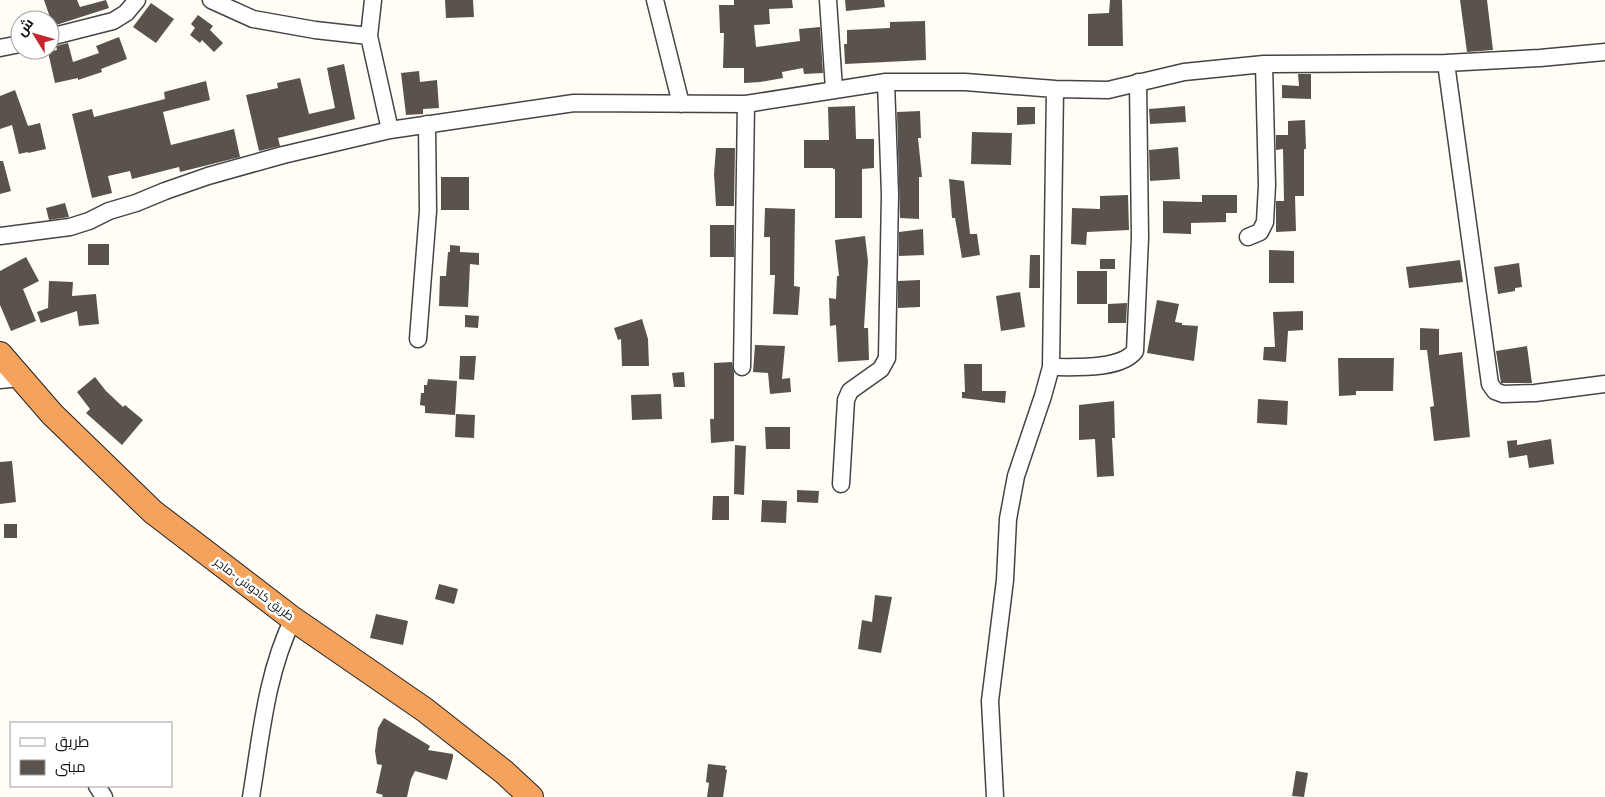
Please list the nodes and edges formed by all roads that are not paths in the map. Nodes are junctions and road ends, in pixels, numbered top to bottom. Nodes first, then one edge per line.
1 (137, 0) edge
2 (211, 0) edge
3 (373, 0) edge
4 (655, 0) edge
5 (828, 0) edge
6 (60, 34) edge
7 (369, 36) junction
8 (1605, 52) edge
9 (1446, 63) junction
10 (1264, 64) junction
11 (886, 82) junction
12 (1138, 82) junction
13 (834, 89) junction
14 (1055, 89) junction
15 (681, 104) junction
16 (746, 104) junction
17 (427, 124) junction
18 (390, 130) junction
19 (0, 236) edge
20 (1248, 237) dead end
21 (418, 339) dead end
22 (0, 354) edge
23 (742, 367) dead end
24 (1051, 367) junction
25 (10, 379) edge
26 (1605, 384) edge
27 (841, 484) dead end
28 (293, 619) junction
29 (251, 797) edge
30 (531, 797) edge
31 (995, 797) edge

1 - 6 street
2 - 7 street
3 - 7 street
4 - 15 street
5 - 13 street
7 - 18 street
8 - 9 street
9 - 10 street
9 - 26 street
10 - 12 street
10 - 20 street
11 - 13 street
11 - 14 street
11 - 27 street
12 - 14 street
12 - 24 street
13 - 16 street
14 - 24 street
15 - 16 street
15 - 17 street
16 - 23 street
17 - 18 street
17 - 21 street
18 - 19 street
22 - 25 highway, طريق كادوش -ماجر
24 - 31 street
25 - 28 highway, طريق كادوش -ماجر
28 - 29 street
28 - 30 highway, طريق كادوش -ماجر

